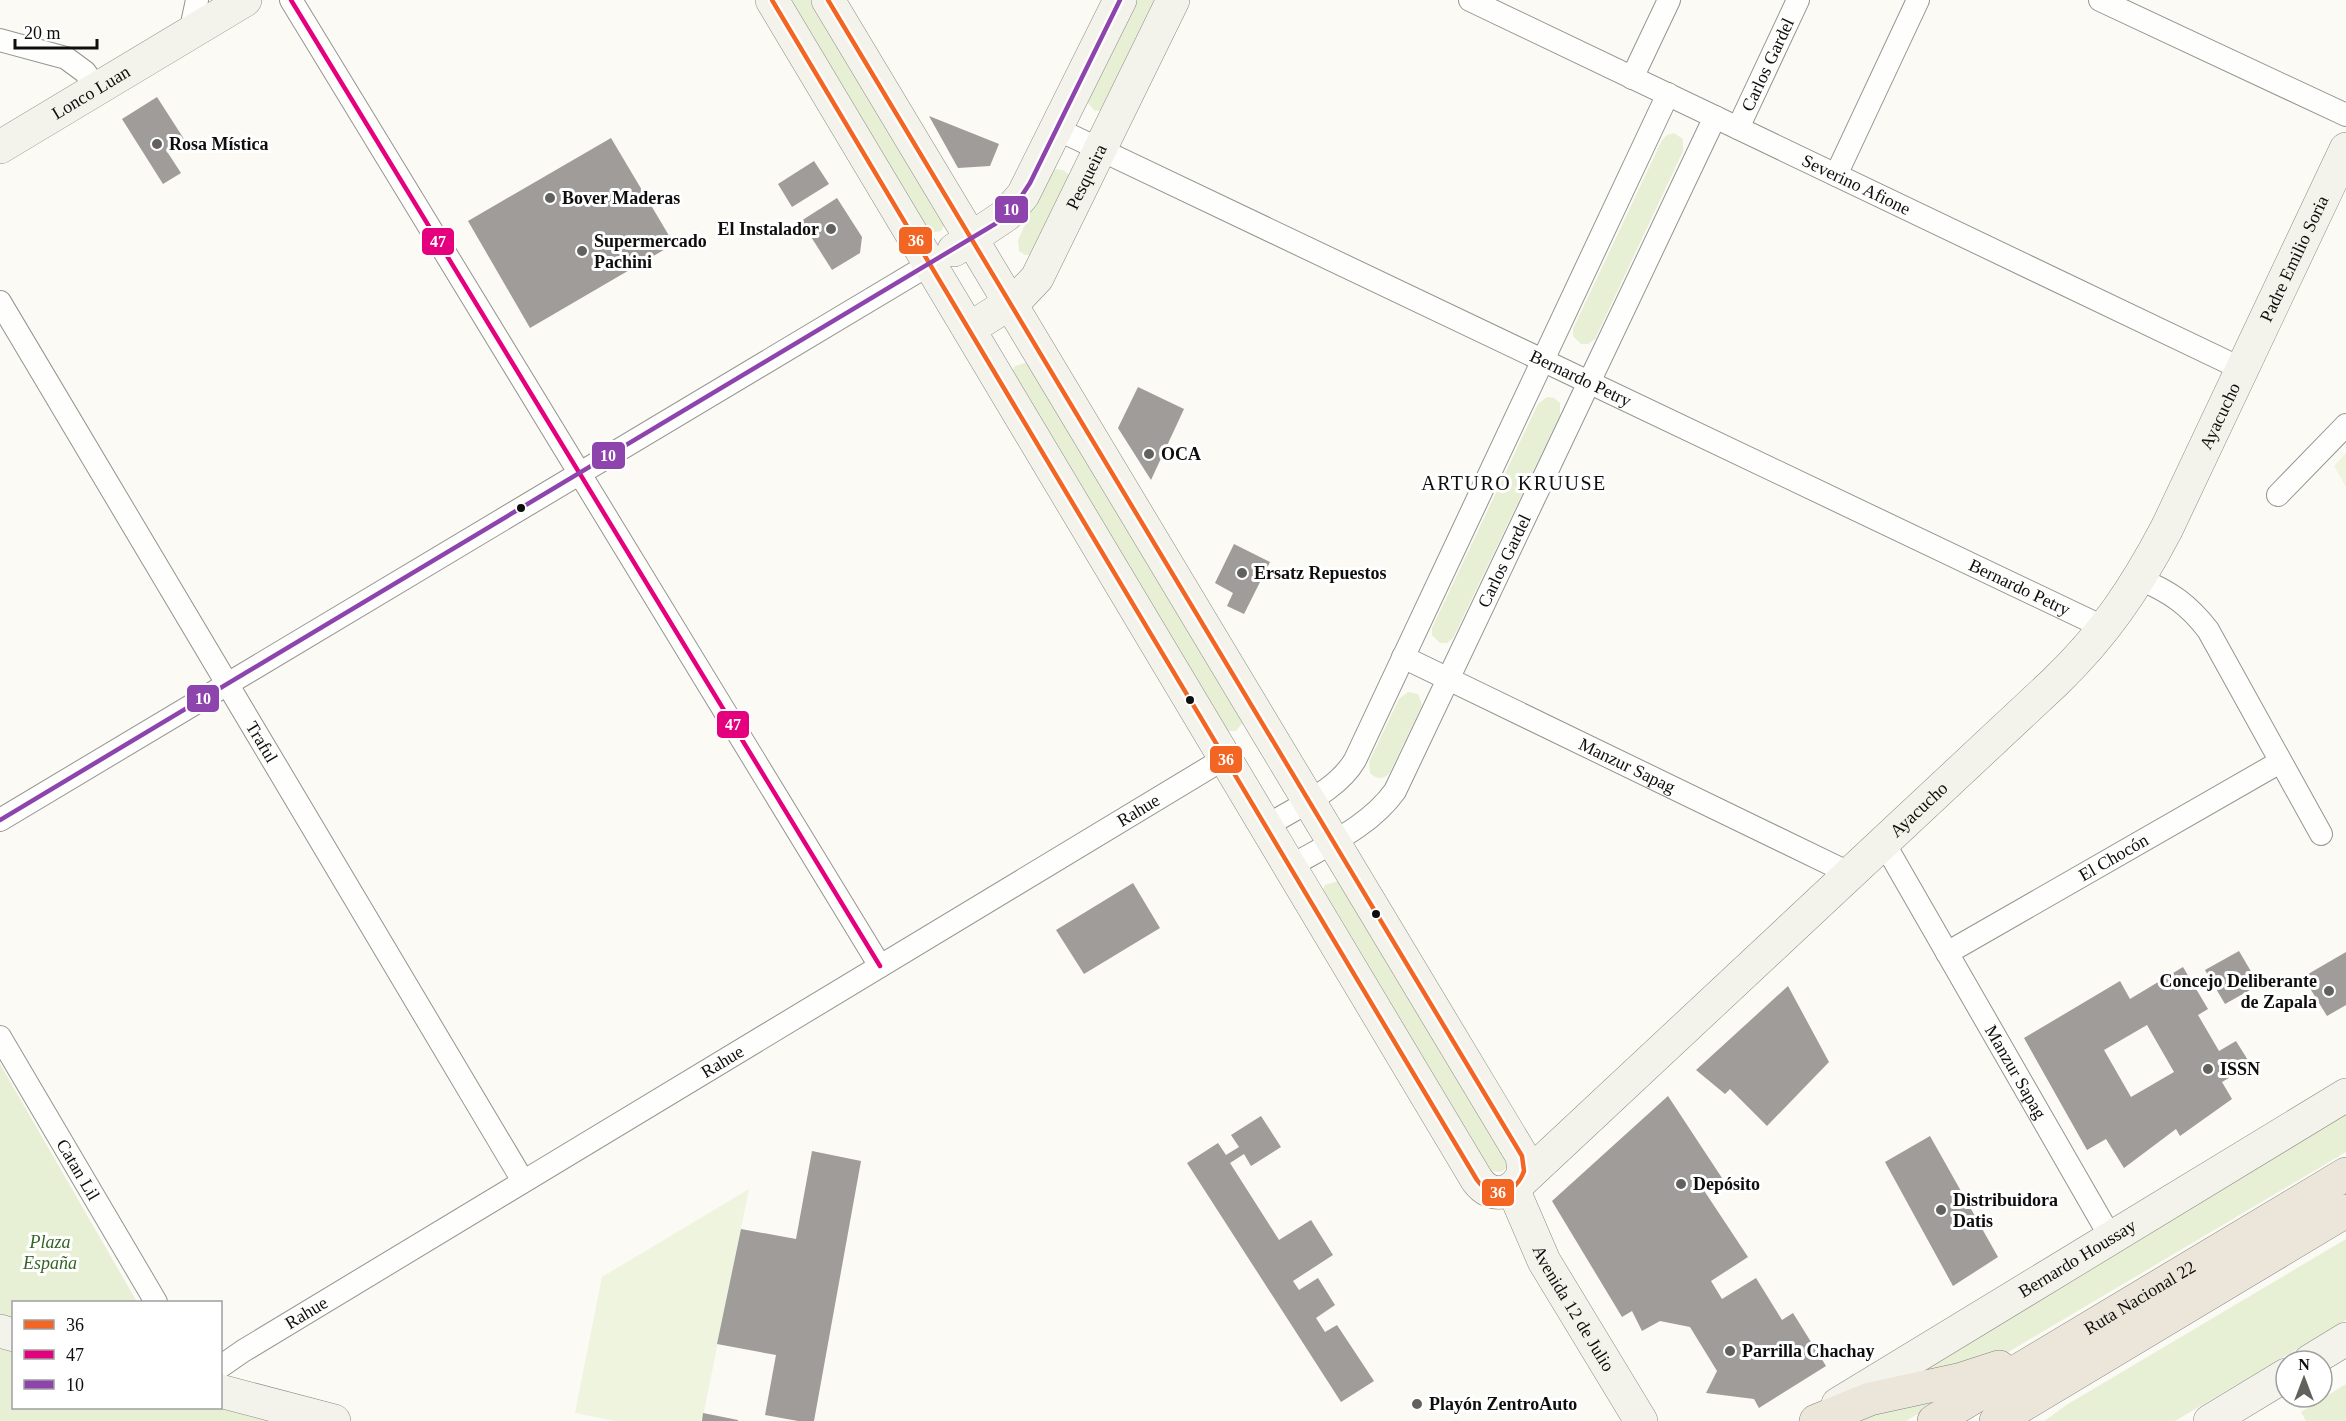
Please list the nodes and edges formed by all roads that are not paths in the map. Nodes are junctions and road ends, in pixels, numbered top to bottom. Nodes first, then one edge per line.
1 (197, 0) edge
2 (245, 0) edge
3 (291, 0) edge
4 (772, 0) edge
5 (828, 0) edge
6 (1120, 0) edge
7 (1173, 0) edge
8 (1470, 0) edge
9 (1669, 0) edge
10 (1798, 0) edge
11 (1918, 0) edge
12 (2100, 0) edge
13 (190, 33) junction
14 (0, 40) edge
15 (1632, 78) junction
16 (97, 89) junction
17 (1668, 94) junction
18 (2346, 116) edge
19 (1715, 117) junction
20 (1738, 128) junction
21 (1057, 129) junction
22 (0, 147) edge
23 (1100, 149) junction
24 (2346, 149) edge
25 (1836, 175) junction
26 (971, 239) junction
27 (930, 264) junction
28 (0, 302) edge
29 (1009, 303) junction
30 (969, 329) junction
31 (1543, 360) junction
32 (2242, 369) junction
33 (1589, 383) junction
34 (2346, 425) edge
35 (580, 474) junction
36 (2278, 495) dead end
37 (2140, 579) junction
38 (2105, 628) junction
39 (1403, 657) junction
40 (1449, 679) junction
41 (227, 684) junction
42 (1225, 758) junction
43 (2280, 762) junction
44 (1307, 801) junction
45 (0, 820) edge
46 (1266, 826) junction
47 (2321, 834) dead end
48 (1332, 842) junction
49 (1884, 843) junction
50 (1290, 866) junction
51 (1851, 874) junction
52 (1947, 952) junction
53 (880, 966) junction
54 (0, 1036) edge
55 (2346, 1095) edge
56 (2346, 1174) edge
57 (523, 1181) junction
58 (1513, 1190) junction
59 (2346, 1210) edge
60 (2111, 1238) junction
61 (155, 1301) edge
62 (2346, 1339) edge
63 (2060, 1345) junction
64 (2330, 1349) edge
65 (2095, 1362) junction
66 (222, 1366) edge
67 (2274, 1382) edge
68 (222, 1392) edge
69 (334, 1421) edge
70 (1641, 1421) edge
71 (1810, 1421) edge
72 (1816, 1421) edge
73 (1934, 1421) edge
74 (1996, 1421) edge
75 (2028, 1421) edge
76 (2210, 1421) edge

1 - 13 street
2 - 13 street, Lonco Luan
3 - 35 street
4 - 27 street
5 - 26 street
6 - 21 street
7 - 23 street, Pesqueira
8 - 15 street, Severino Afione
9 - 15 street
10 - 20 street, Carlos Gardel
11 - 25 street
12 - 18 street
13 - 16 street, Lonco Luan
14 - 16 street
15 - 17 street, Severino Afione
16 - 22 street, Lonco Luan
17 - 19 street, Severino Afione
17 - 31 street
19 - 20 street, Severino Afione
19 - 33 street, Carlos Gardel
20 - 25 street, Severino Afione
21 - 23 street, Bernardo Petry
21 - 26 street
23 - 29 street, Pesqueira
23 - 31 street, Bernardo Petry
24 - 32 street, Padre Emilio Soria
25 - 32 street, Severino Afione
26 - 27 street
26 - 29 street
27 - 30 street
27 - 35 street
28 - 41 street, Traful
29 - 30 street, Pesqueira
29 - 44 street
30 - 42 street
31 - 33 street, Bernardo Petry
31 - 39 street
32 - 37 street, Ayacucho
33 - 38 street, Bernardo Petry
33 - 40 street, Carlos Gardel
34 - 36 street
35 - 41 street
35 - 53 street
37 - 38 street, Ayacucho
37 - 43 street
38 - 49 street, Ayacucho
39 - 40 street, Manzur Sapag
39 - 44 street
40 - 48 street, Carlos Gardel
40 - 51 street, Manzur Sapag
41 - 45 street
41 - 57 street, Traful
42 - 46 street
42 - 53 street, Rahue
43 - 47 street
43 - 52 street, El Chocón
44 - 46 street
44 - 48 street
46 - 50 street
48 - 50 street, Carlos Gardel
48 - 58 street
49 - 51 street, Ayacucho
49 - 52 street, Manzur Sapag
50 - 58 street
51 - 58 street, Ayacucho
52 - 60 street, Manzur Sapag
53 - 57 street, Rahue
54 - 61 street, Catan Lil
55 - 60 street, Bernardo Houssay
56 - 63 main road, Ruta Nacional 22
57 - 66 street, Rahue
58 - 70 street, Avenida 12 de Julio
59 - 65 main road, Ruta Nacional 22
60 - 71 street, Bernardo Houssay
62 - 64 street
63 - 72 main road
63 - 73 main road, Ruta Nacional 22
65 - 74 main road, Ruta Nacional 22
65 - 75 main road
67 - 76 street
68 - 69 street

